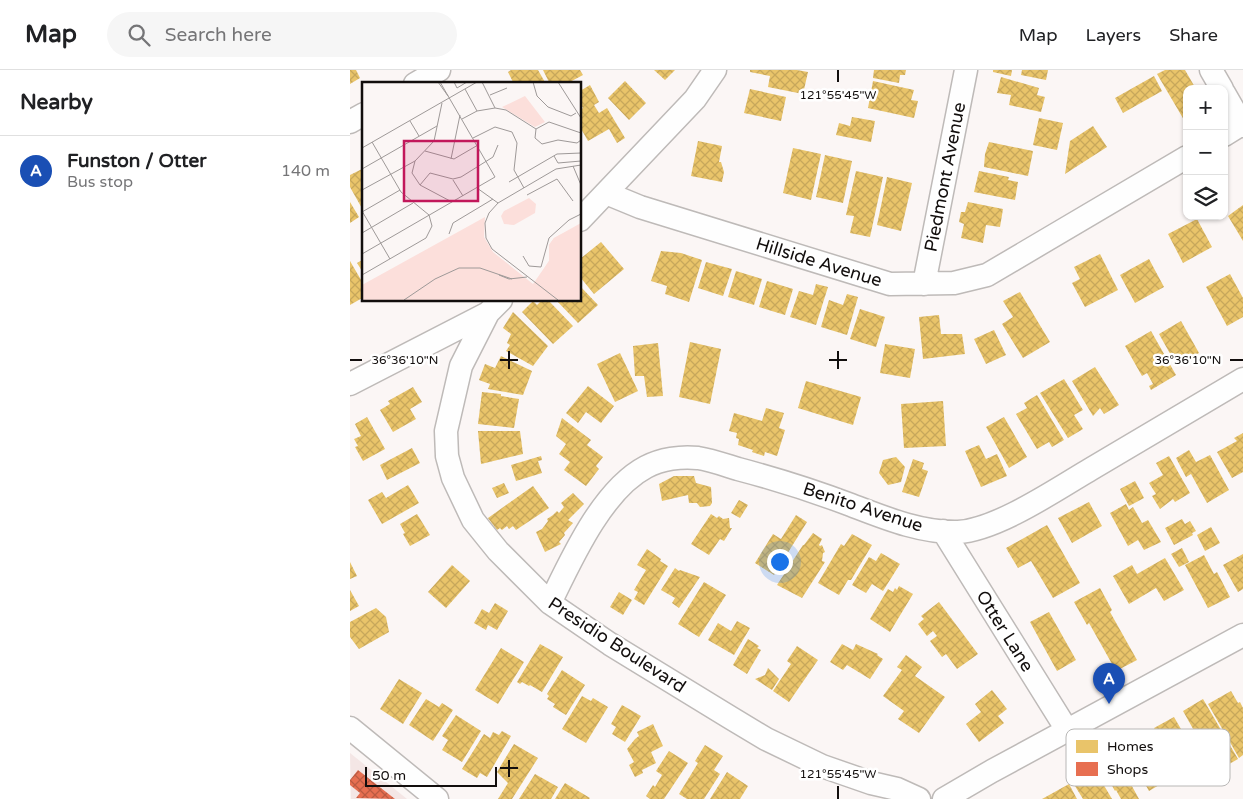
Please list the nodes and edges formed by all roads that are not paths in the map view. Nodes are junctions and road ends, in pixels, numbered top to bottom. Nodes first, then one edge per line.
1 (439, 70) edge
2 (715, 70) edge
3 (966, 70) edge
4 (1211, 70) edge
5 (418, 82) edge
6 (1220, 85) edge
7 (1228, 105) edge
8 (362, 115) edge
9 (350, 122) edge
10 (1236, 128) edge
11 (1183, 159) edge
12 (606, 193) junction
13 (581, 219) edge
14 (924, 284) junction
15 (495, 306) edge
16 (1243, 379) edge
17 (350, 384) edge
18 (943, 531) junction
19 (550, 603) junction
20 (1241, 639) edge
21 (350, 728) edge
22 (1066, 729) edge
23 (1069, 729) edge
24 (1066, 731) edge
25 (437, 799) edge
26 (919, 799) edge
27 (944, 799) edge

1 - 5 street
2 - 12 street
3 - 14 street, Piedmont Avenue
4 - 6 street
7 - 10 street
8 - 9 street
11 - 14 street, Hillside Avenue
12 - 13 street
12 - 14 street, Hillside Avenue
15 - 17 street
15 - 19 street, Presidio Boulevard
16 - 18 street, Benito Avenue
18 - 19 street, Benito Avenue
18 - 22 street, Otter Lane
19 - 26 street, Presidio Boulevard
20 - 23 street
21 - 25 street
24 - 27 street

